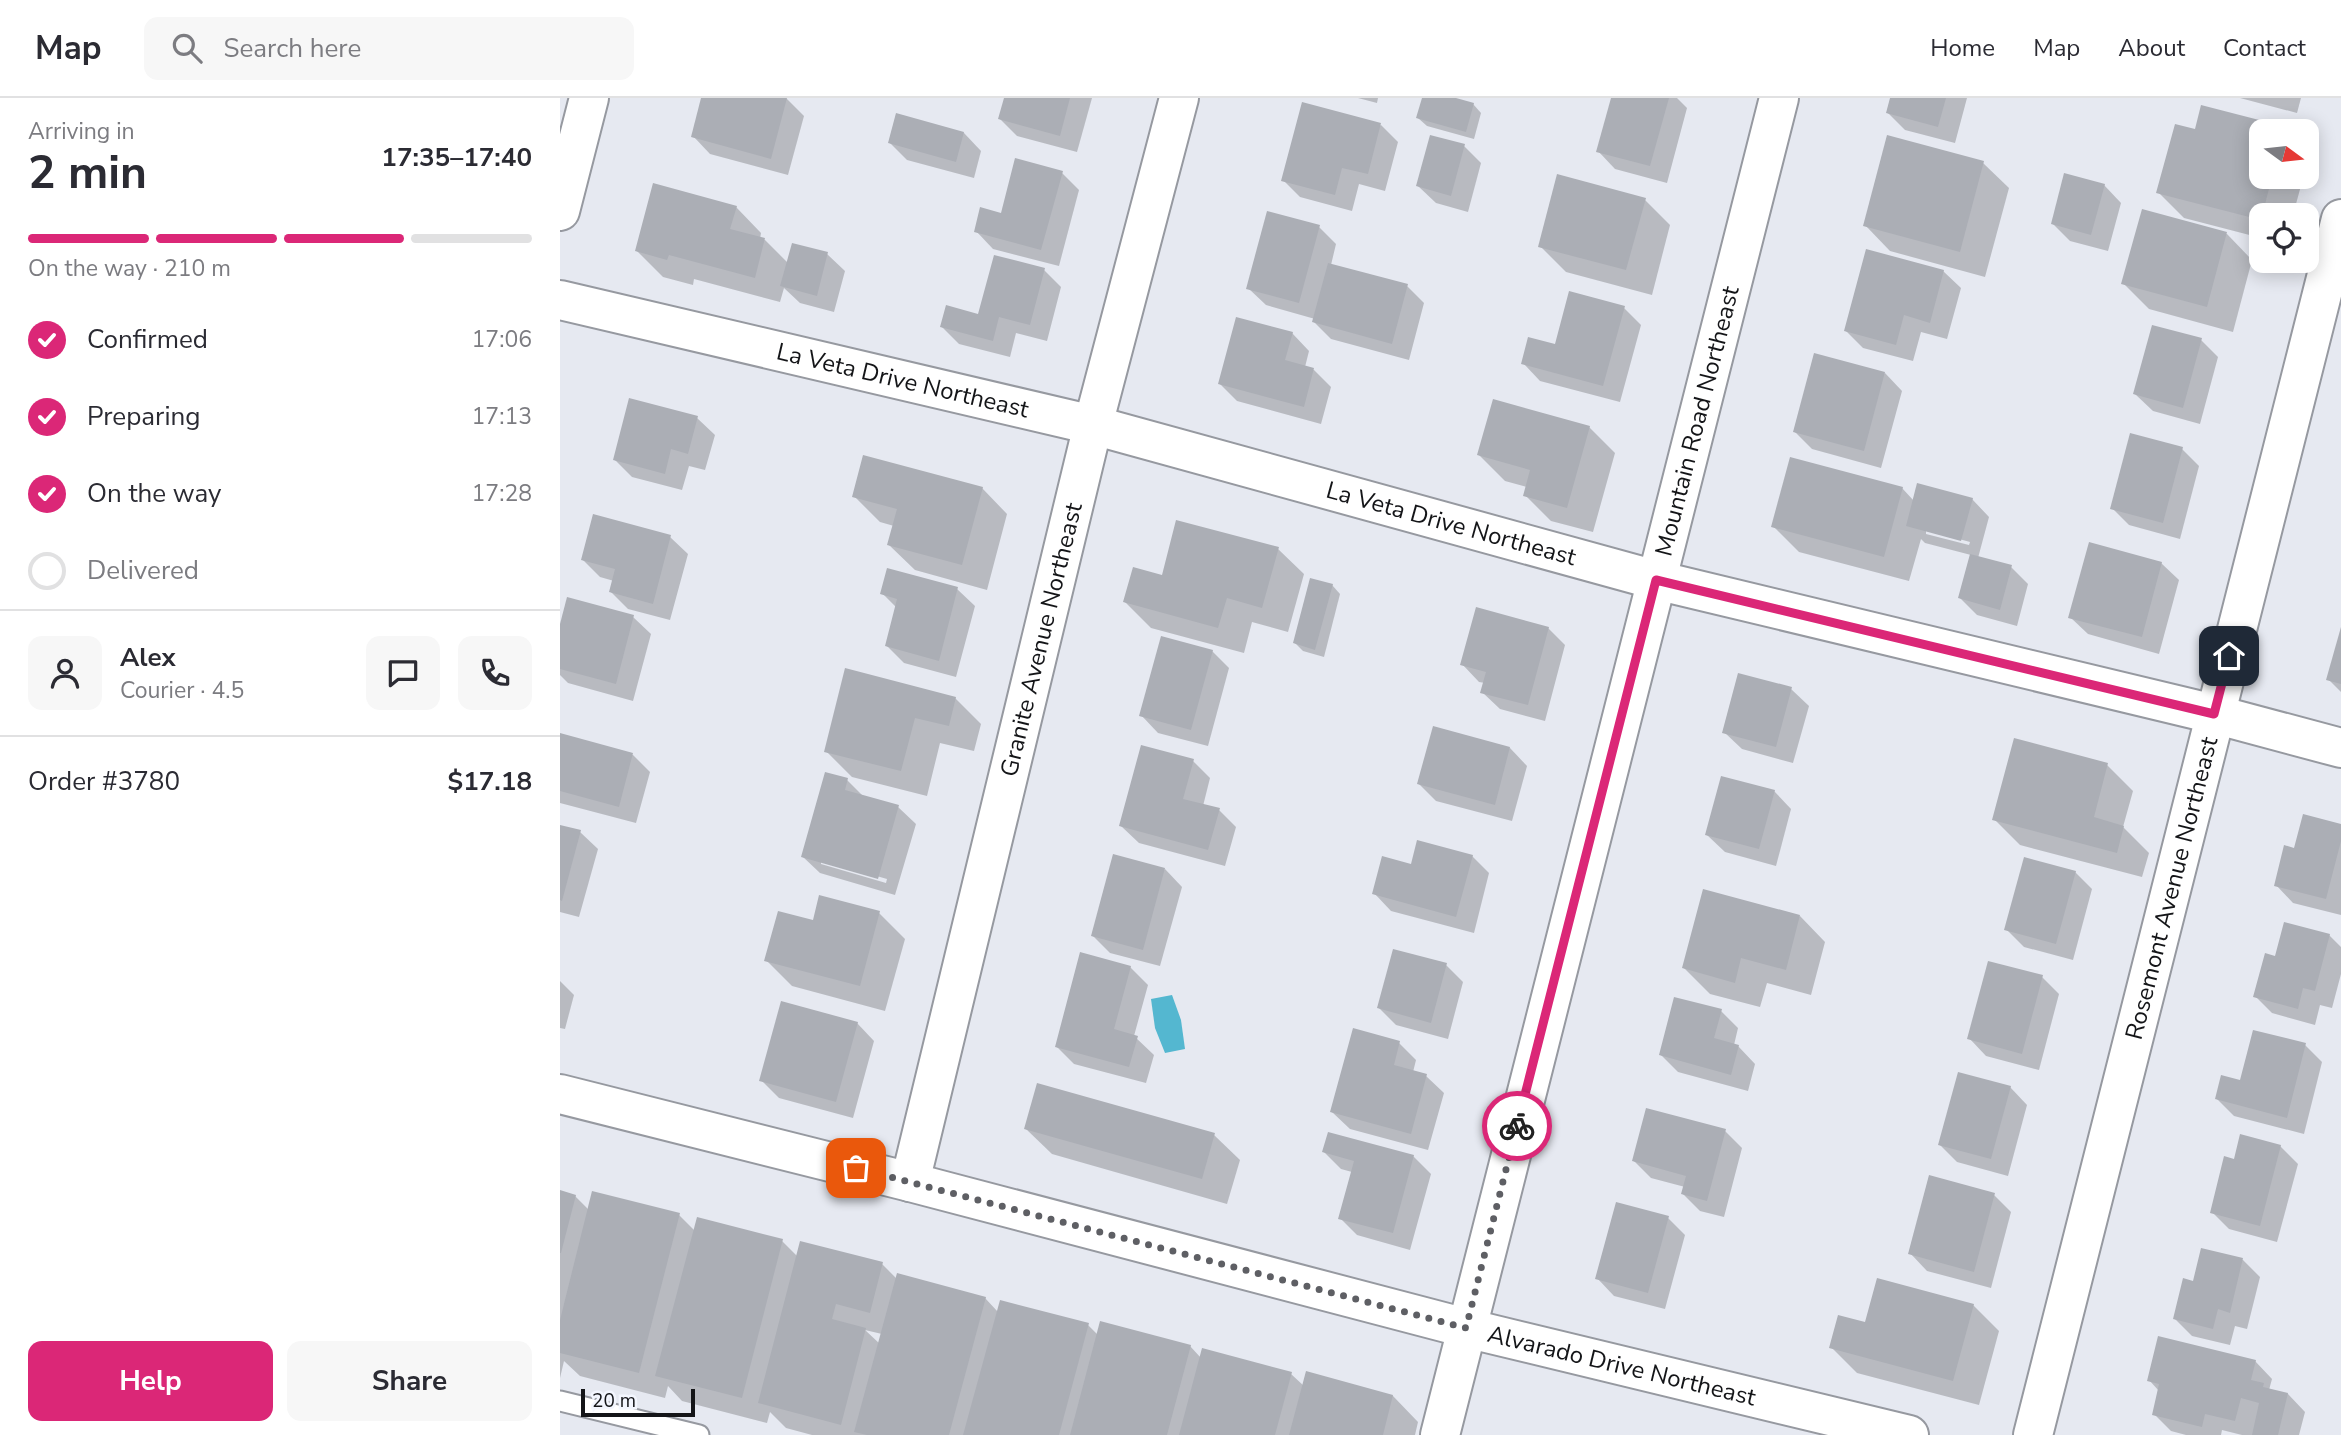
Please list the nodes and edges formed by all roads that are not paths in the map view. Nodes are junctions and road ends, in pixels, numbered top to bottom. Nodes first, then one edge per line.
1 (589, 98) edge
2 (1179, 98) edge
3 (1779, 98) edge
4 (560, 211) edge
5 (2341, 219) edge
6 (560, 300) edge
7 (1093, 425) junction
8 (1656, 580) junction
9 (2214, 714) junction
10 (2341, 748) edge
11 (560, 1094) edge
12 (910, 1182) junction
13 (1466, 1328) junction
14 (560, 1401) edge
15 (699, 1435) edge
16 (1440, 1435) edge
17 (1909, 1435) edge
18 (2033, 1435) edge

1 - 4 street
2 - 7 street, Granite Avenue Northeast
3 - 8 street, Mountain Road Northeast
5 - 9 street, Rosemont Avenue Northeast
6 - 7 street, La Veta Drive Northeast
7 - 8 street, La Veta Drive Northeast
7 - 12 street, Granite Avenue Northeast
8 - 9 street, La Veta Drive Northeast
8 - 13 street, Mountain Road Northeast
9 - 10 street, La Veta Drive Northeast
9 - 18 street, Rosemont Avenue Northeast
11 - 12 street, Alvarado Drive Northeast
12 - 13 street, Alvarado Drive Northeast
13 - 16 street, Mountain Road Northeast
13 - 17 street, Alvarado Drive Northeast
14 - 15 lane

